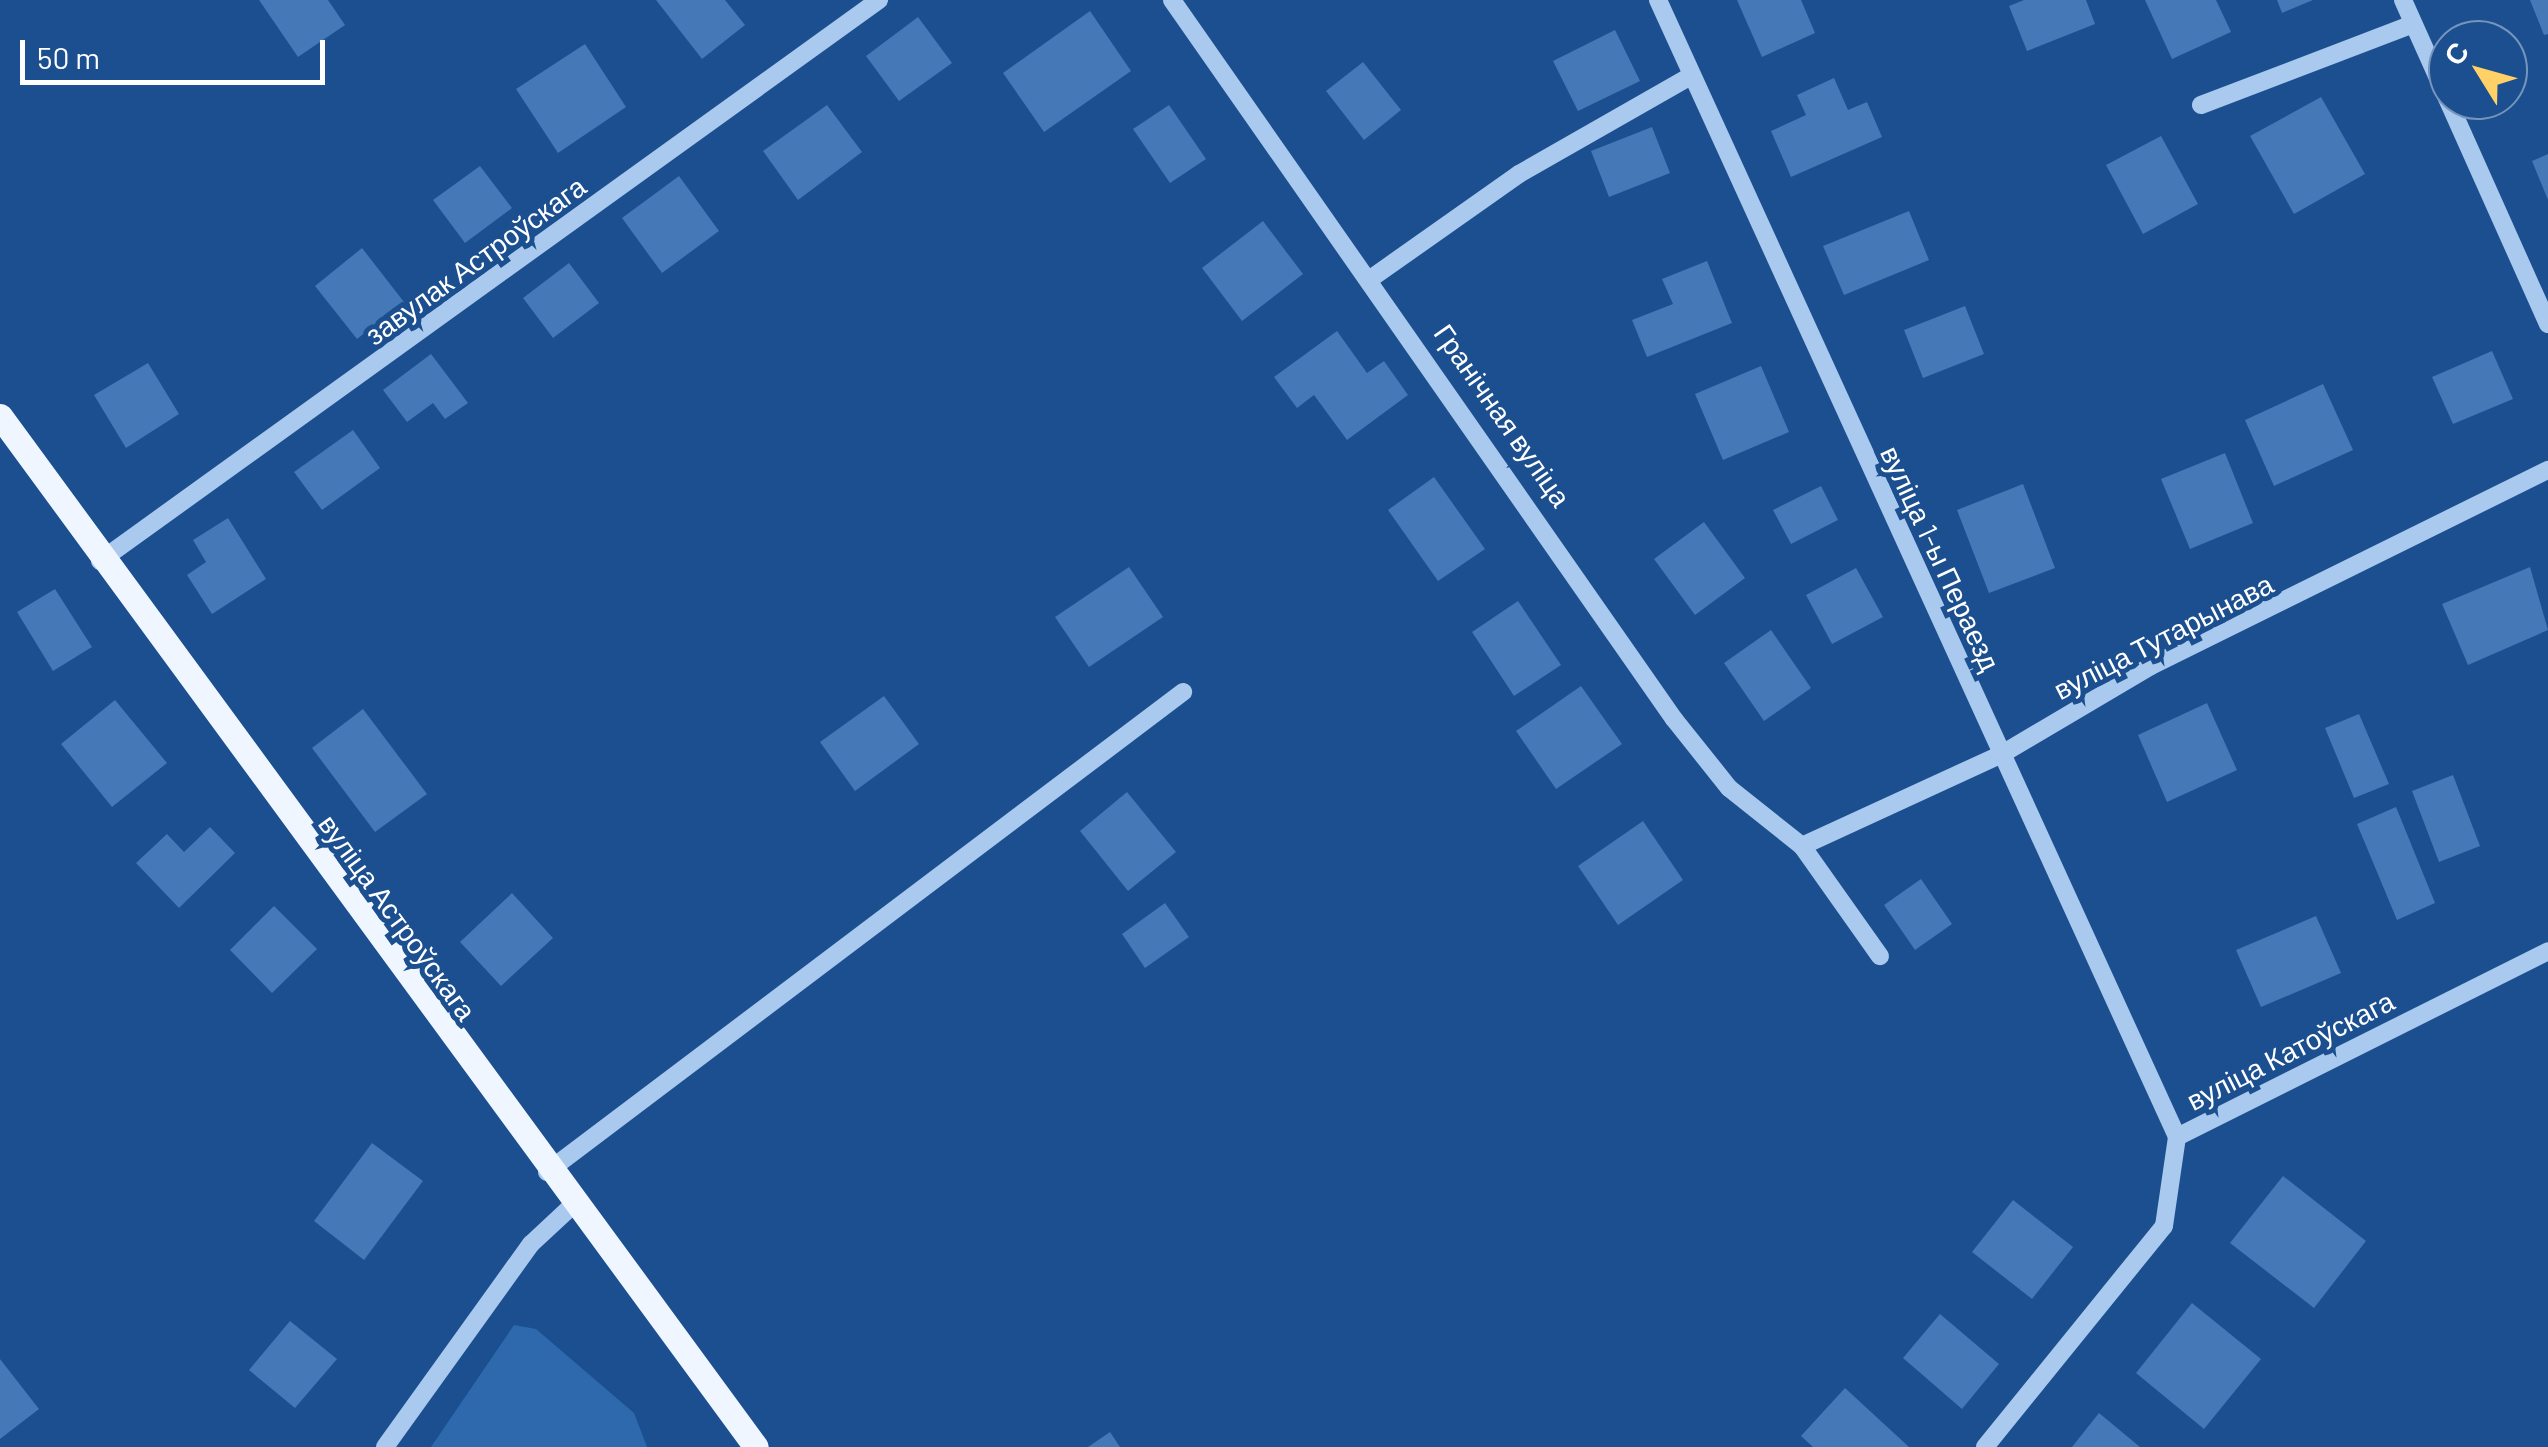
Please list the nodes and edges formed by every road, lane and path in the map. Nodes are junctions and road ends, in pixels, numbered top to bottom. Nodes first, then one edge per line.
1 (879, 0) edge
2 (1172, 0) edge
3 (1658, 0) edge
4 (2403, 0) edge
5 (2411, 25) junction
6 (1691, 76) junction
7 (2200, 106) dead end
8 (1374, 277) junction
9 (2548, 324) edge
10 (0, 416) edge
11 (2548, 470) edge
12 (100, 561) junction
13 (1184, 692) dead end
14 (2002, 754) junction
15 (1802, 846) junction
16 (2548, 951) edge
17 (1880, 956) dead end
18 (2177, 1137) junction
19 (548, 1172) junction
20 (573, 1205) junction
21 (744, 1442) edge
22 (386, 1447) edge
23 (1986, 1447) edge

1 - 12 street, завулак Астроўскага
2 - 8 street, Гранічная вуліца
3 - 6 street, вуліца 1-ы Пераезд
4 - 5 street
5 - 7 street
5 - 9 street
6 - 8 street
6 - 14 street, вуліца 1-ы Пераезд
8 - 15 street, Гранічная вуліца
10 - 12 main road, вуліца Астроўскага
11 - 14 street, вуліца Тутарынава
12 - 19 main road, вуліца Астроўскага
13 - 19 street
14 - 15 street, вуліца Тутарынава
14 - 18 street, вуліца 1-ы Пераезд
15 - 17 street, Гранічная вуліца
16 - 18 street, вуліца Катоўскага
18 - 23 street, вуліца Катоўскага
19 - 20 main road, вуліца Астроўскага
20 - 21 main road, вуліца Астроўскага
20 - 22 street

